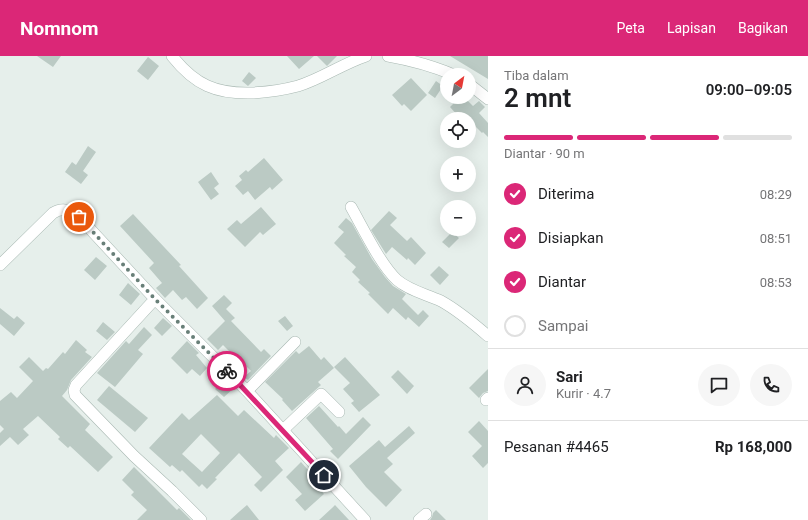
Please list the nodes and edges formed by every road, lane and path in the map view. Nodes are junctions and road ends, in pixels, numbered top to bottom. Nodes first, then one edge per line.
1 (172, 56) edge
2 (366, 56) edge
3 (388, 56) edge
4 (440, 69) edge
5 (476, 90) edge
6 (488, 99) edge
7 (351, 207) dead end
8 (0, 264) edge
9 (155, 299) junction
10 (488, 336) edge
11 (295, 342) dead end
12 (247, 391) junction
13 (339, 412) dead end
14 (283, 430) junction
15 (201, 520) edge
16 (365, 520) edge

1 - 2 street
3 - 4 street
5 - 6 street
7 - 10 street
8 - 9 street
9 - 12 street
9 - 15 street
11 - 12 street
12 - 14 street
13 - 14 street
14 - 16 street

